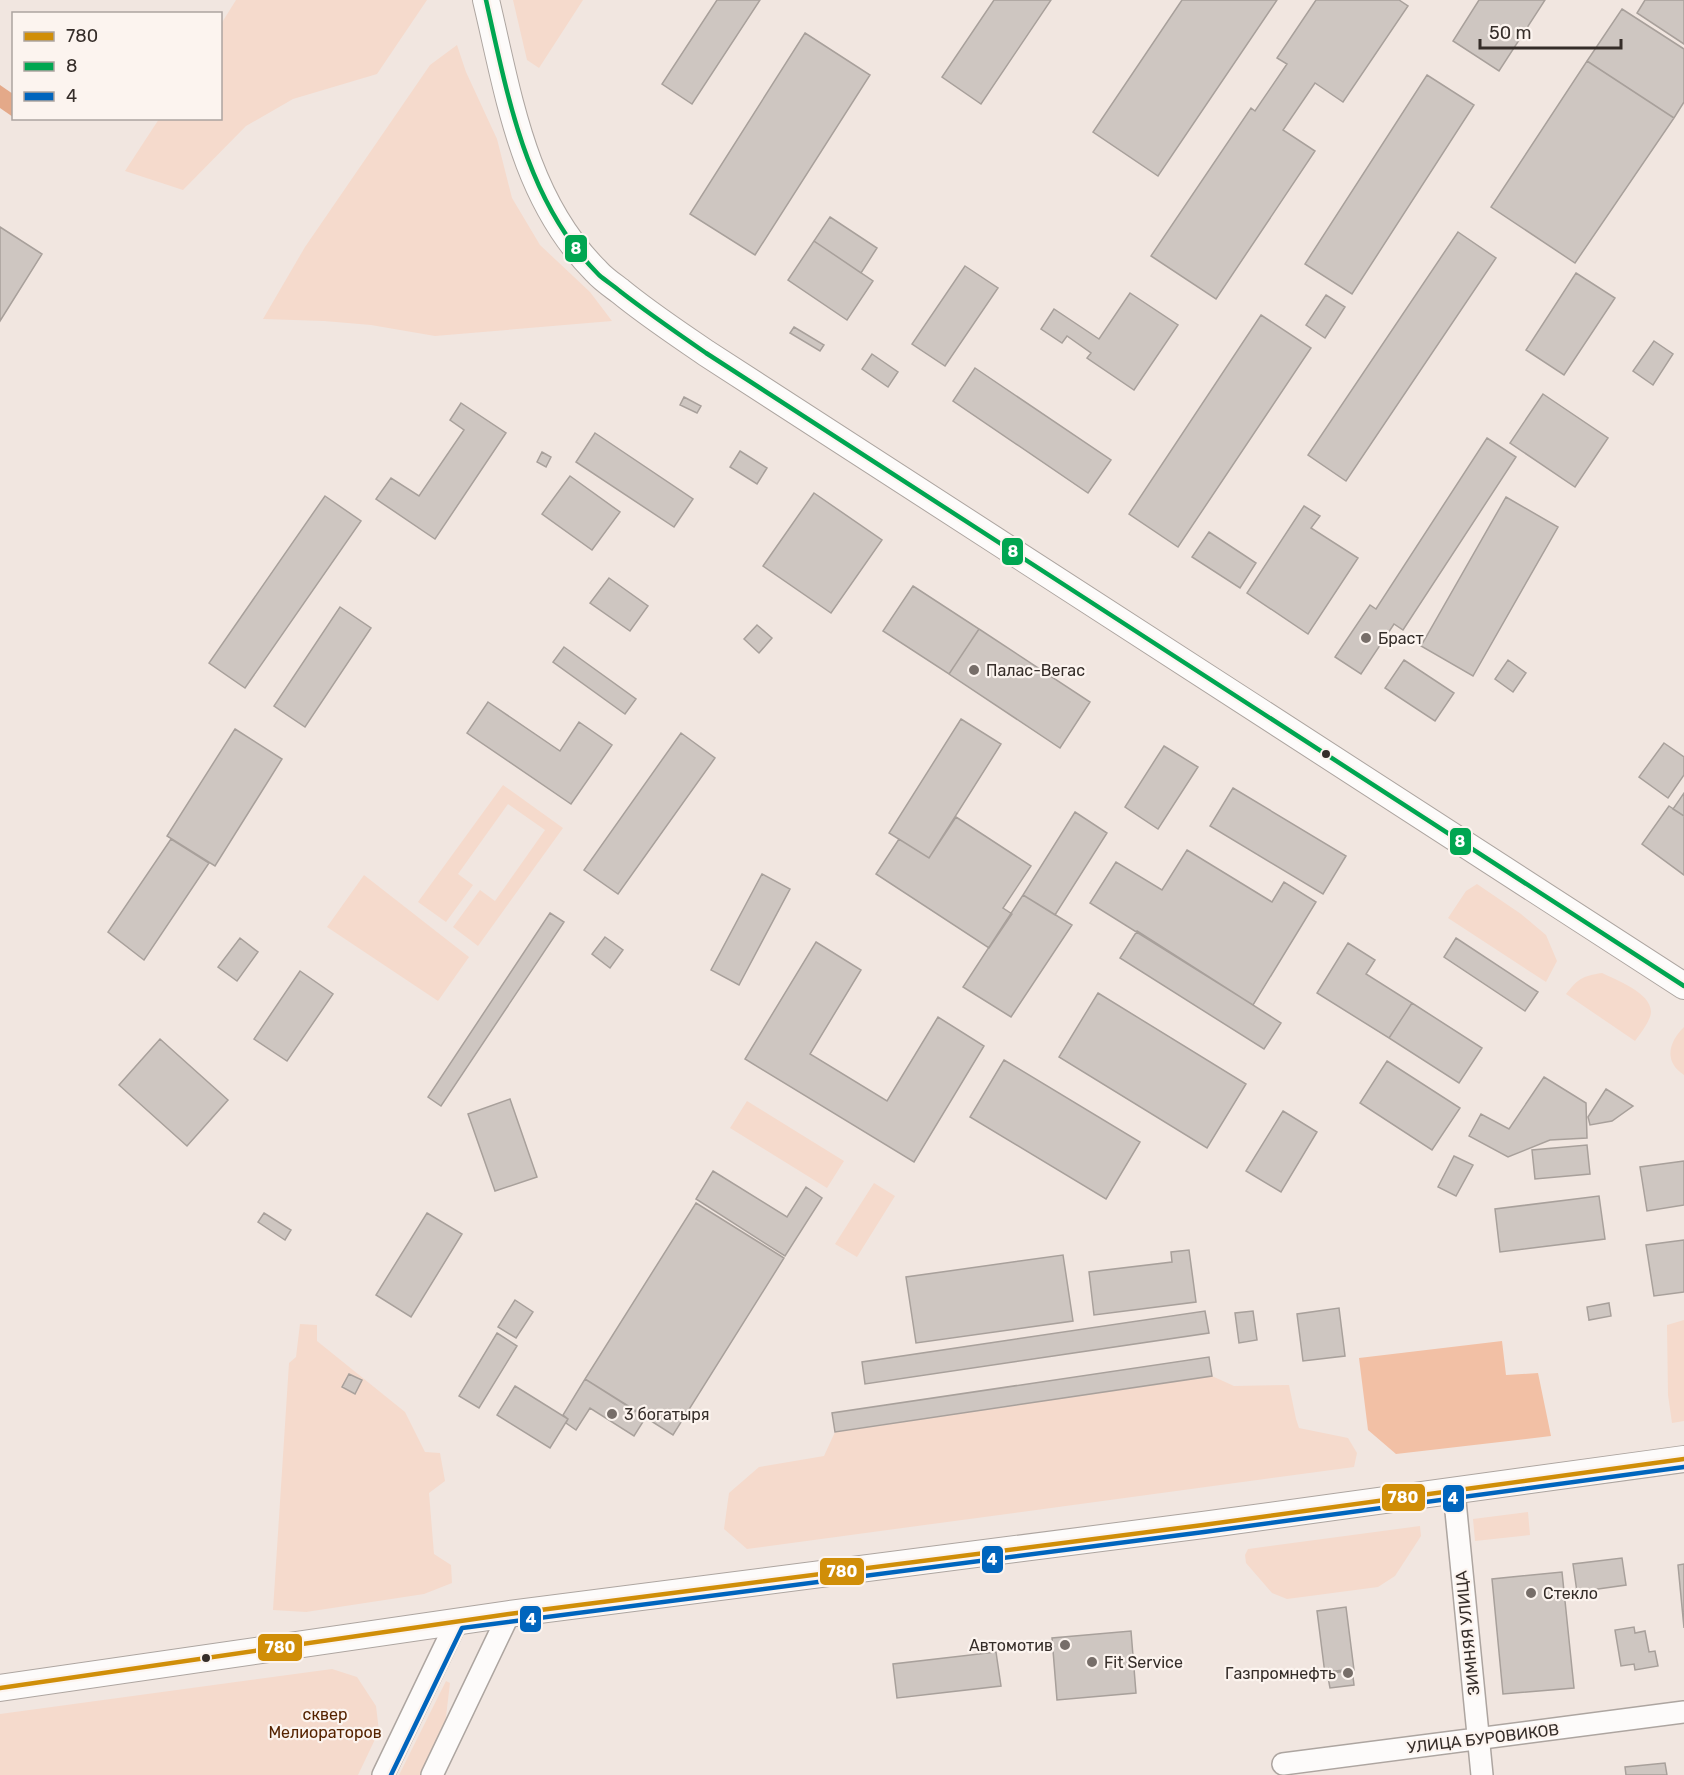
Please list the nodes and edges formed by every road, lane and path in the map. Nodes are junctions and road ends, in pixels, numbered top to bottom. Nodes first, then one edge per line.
1 (486, 0) edge
2 (1684, 986) edge
3 (1684, 1459) edge
4 (1454, 1491) junction
5 (509, 1614) junction
6 (457, 1622) junction
7 (0, 1688) edge
8 (1684, 1712) edge
9 (1478, 1739) junction
10 (1283, 1764) dead end
11 (383, 1775) edge
12 (432, 1775) edge
13 (1482, 1775) edge

1 - 2 main road
3 - 4 main road
4 - 5 main road
4 - 9 street, ЗИМНЯЯ УЛИЦА
5 - 6 main road
5 - 12 street
6 - 7 main road
6 - 11 street
8 - 9 street, УЛИЦА БУРОВИКОВ
9 - 10 street, УЛИЦА БУРОВИКОВ
9 - 13 street, ЗИМНЯЯ УЛИЦА

